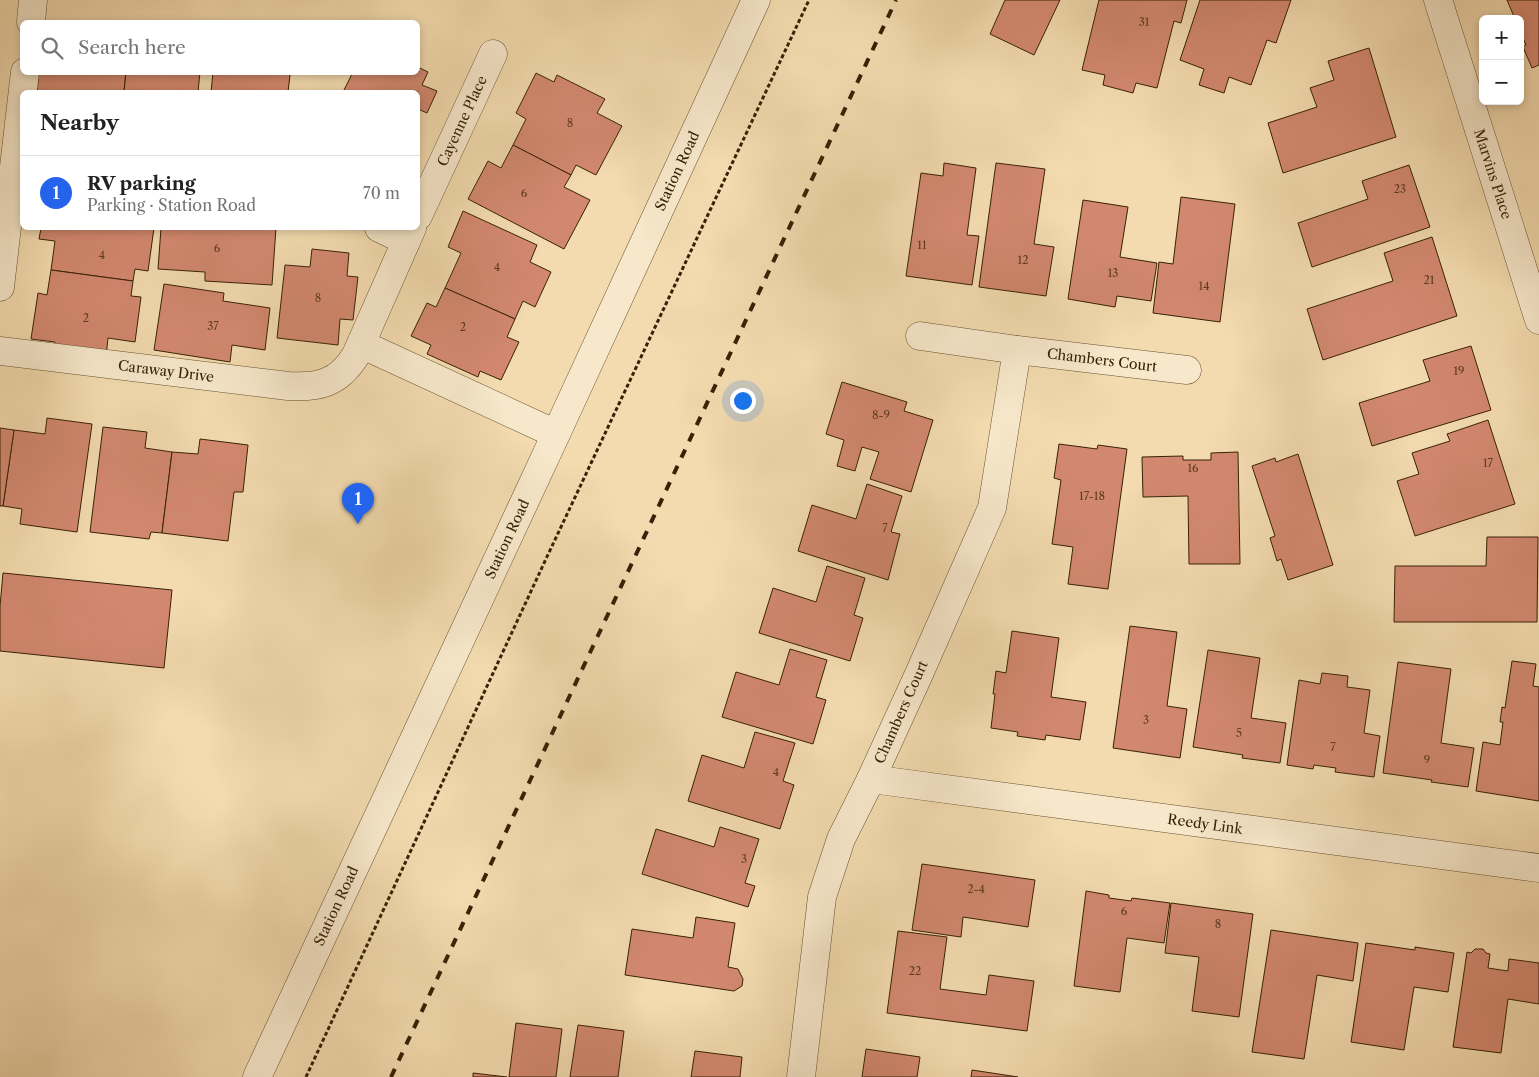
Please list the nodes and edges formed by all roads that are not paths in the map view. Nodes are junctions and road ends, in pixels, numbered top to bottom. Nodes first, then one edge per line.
1 (33, 0) edge
2 (756, 0) edge
3 (1438, 0) edge
4 (31, 20) edge
5 (493, 54) dead end
6 (25, 75) edge
7 (24, 90) edge
8 (20, 138) edge
9 (420, 212) edge
10 (389, 230) edge
11 (409, 234) edge
12 (0, 287) edge
13 (1539, 320) edge
14 (920, 336) dead end
15 (361, 344) junction
16 (1017, 350) junction
17 (0, 351) edge
18 (1187, 370) dead end
19 (556, 434) junction
20 (871, 780) junction
21 (1539, 868) edge
22 (257, 1077) edge
23 (801, 1077) edge

1 - 4 street
2 - 19 street, Station Road
3 - 13 street, Marvins Place
5 - 9 street, Cayenne Place
6 - 7 street
8 - 12 street
10 - 11 street
11 - 15 street
14 - 16 street, Chambers Court
15 - 17 street, Caraway Drive
15 - 19 street
16 - 18 street, Chambers Court
16 - 20 street, Chambers Court
19 - 22 street, Station Road
20 - 21 street, Reedy Link
20 - 23 street, Chambers Court

